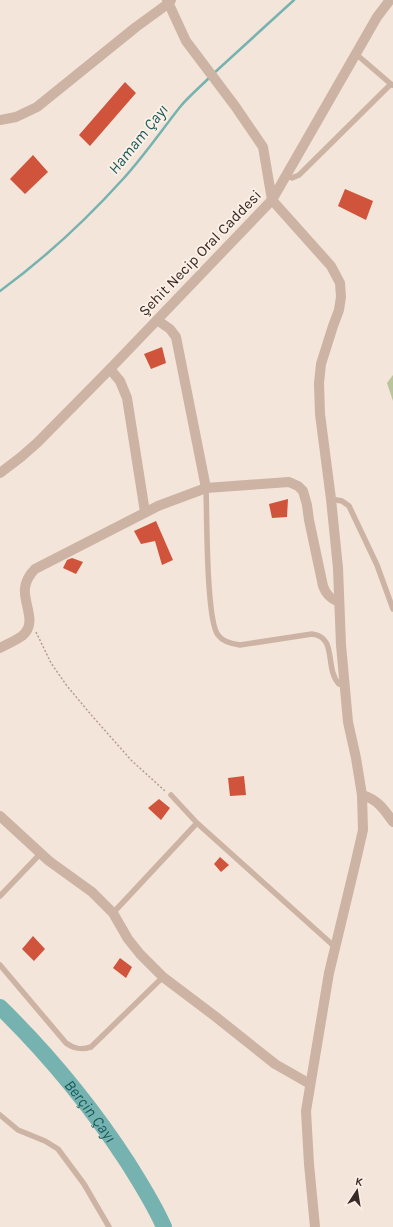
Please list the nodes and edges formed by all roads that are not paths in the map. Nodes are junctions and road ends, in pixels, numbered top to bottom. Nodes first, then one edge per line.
1 (390, 0) edge
2 (169, 1) edge
3 (356, 54) junction
4 (392, 85) edge
5 (0, 120) edge
6 (286, 176) junction
7 (272, 200) junction
8 (157, 320) junction
9 (110, 369) junction
10 (0, 473) edge
11 (206, 488) junction
12 (331, 499) junction
13 (145, 512) junction
14 (339, 602) junction
15 (393, 609) edge
16 (0, 648) edge
17 (345, 685) junction
18 (171, 795) road end
19 (362, 795) junction
20 (0, 816) edge
21 (393, 822) edge
22 (197, 824) junction
23 (41, 853) junction
24 (0, 896) edge
25 (113, 913) junction
26 (335, 947) junction
27 (0, 965) edge
28 (163, 977) junction
29 (310, 1084) junction
30 (0, 1115) edge
31 (109, 1227) edge
32 (315, 1227) edge

1 - 3 street, Şehit Necip Oral Caddesi
2 - 5 street
2 - 7 street
3 - 4 lane
3 - 6 street, Şehit Necip Oral Caddesi
4 - 6 lane
6 - 7 street, Şehit Necip Oral Caddesi
7 - 8 street, Şehit Necip Oral Caddesi
7 - 12 street
8 - 9 street, Şehit Necip Oral Caddesi
8 - 11 street
9 - 10 street, Şehit Necip Oral Caddesi
9 - 13 street
11 - 13 street
11 - 14 street
11 - 17 lane
12 - 14 street
12 - 15 lane
13 - 16 street
14 - 17 street
17 - 19 street
18 - 22 lane
19 - 21 street
19 - 26 street
20 - 23 street
22 - 25 lane
22 - 26 lane
23 - 24 lane
23 - 25 street
25 - 28 street
26 - 29 street
27 - 28 lane
28 - 29 street
29 - 32 street
30 - 31 lane

